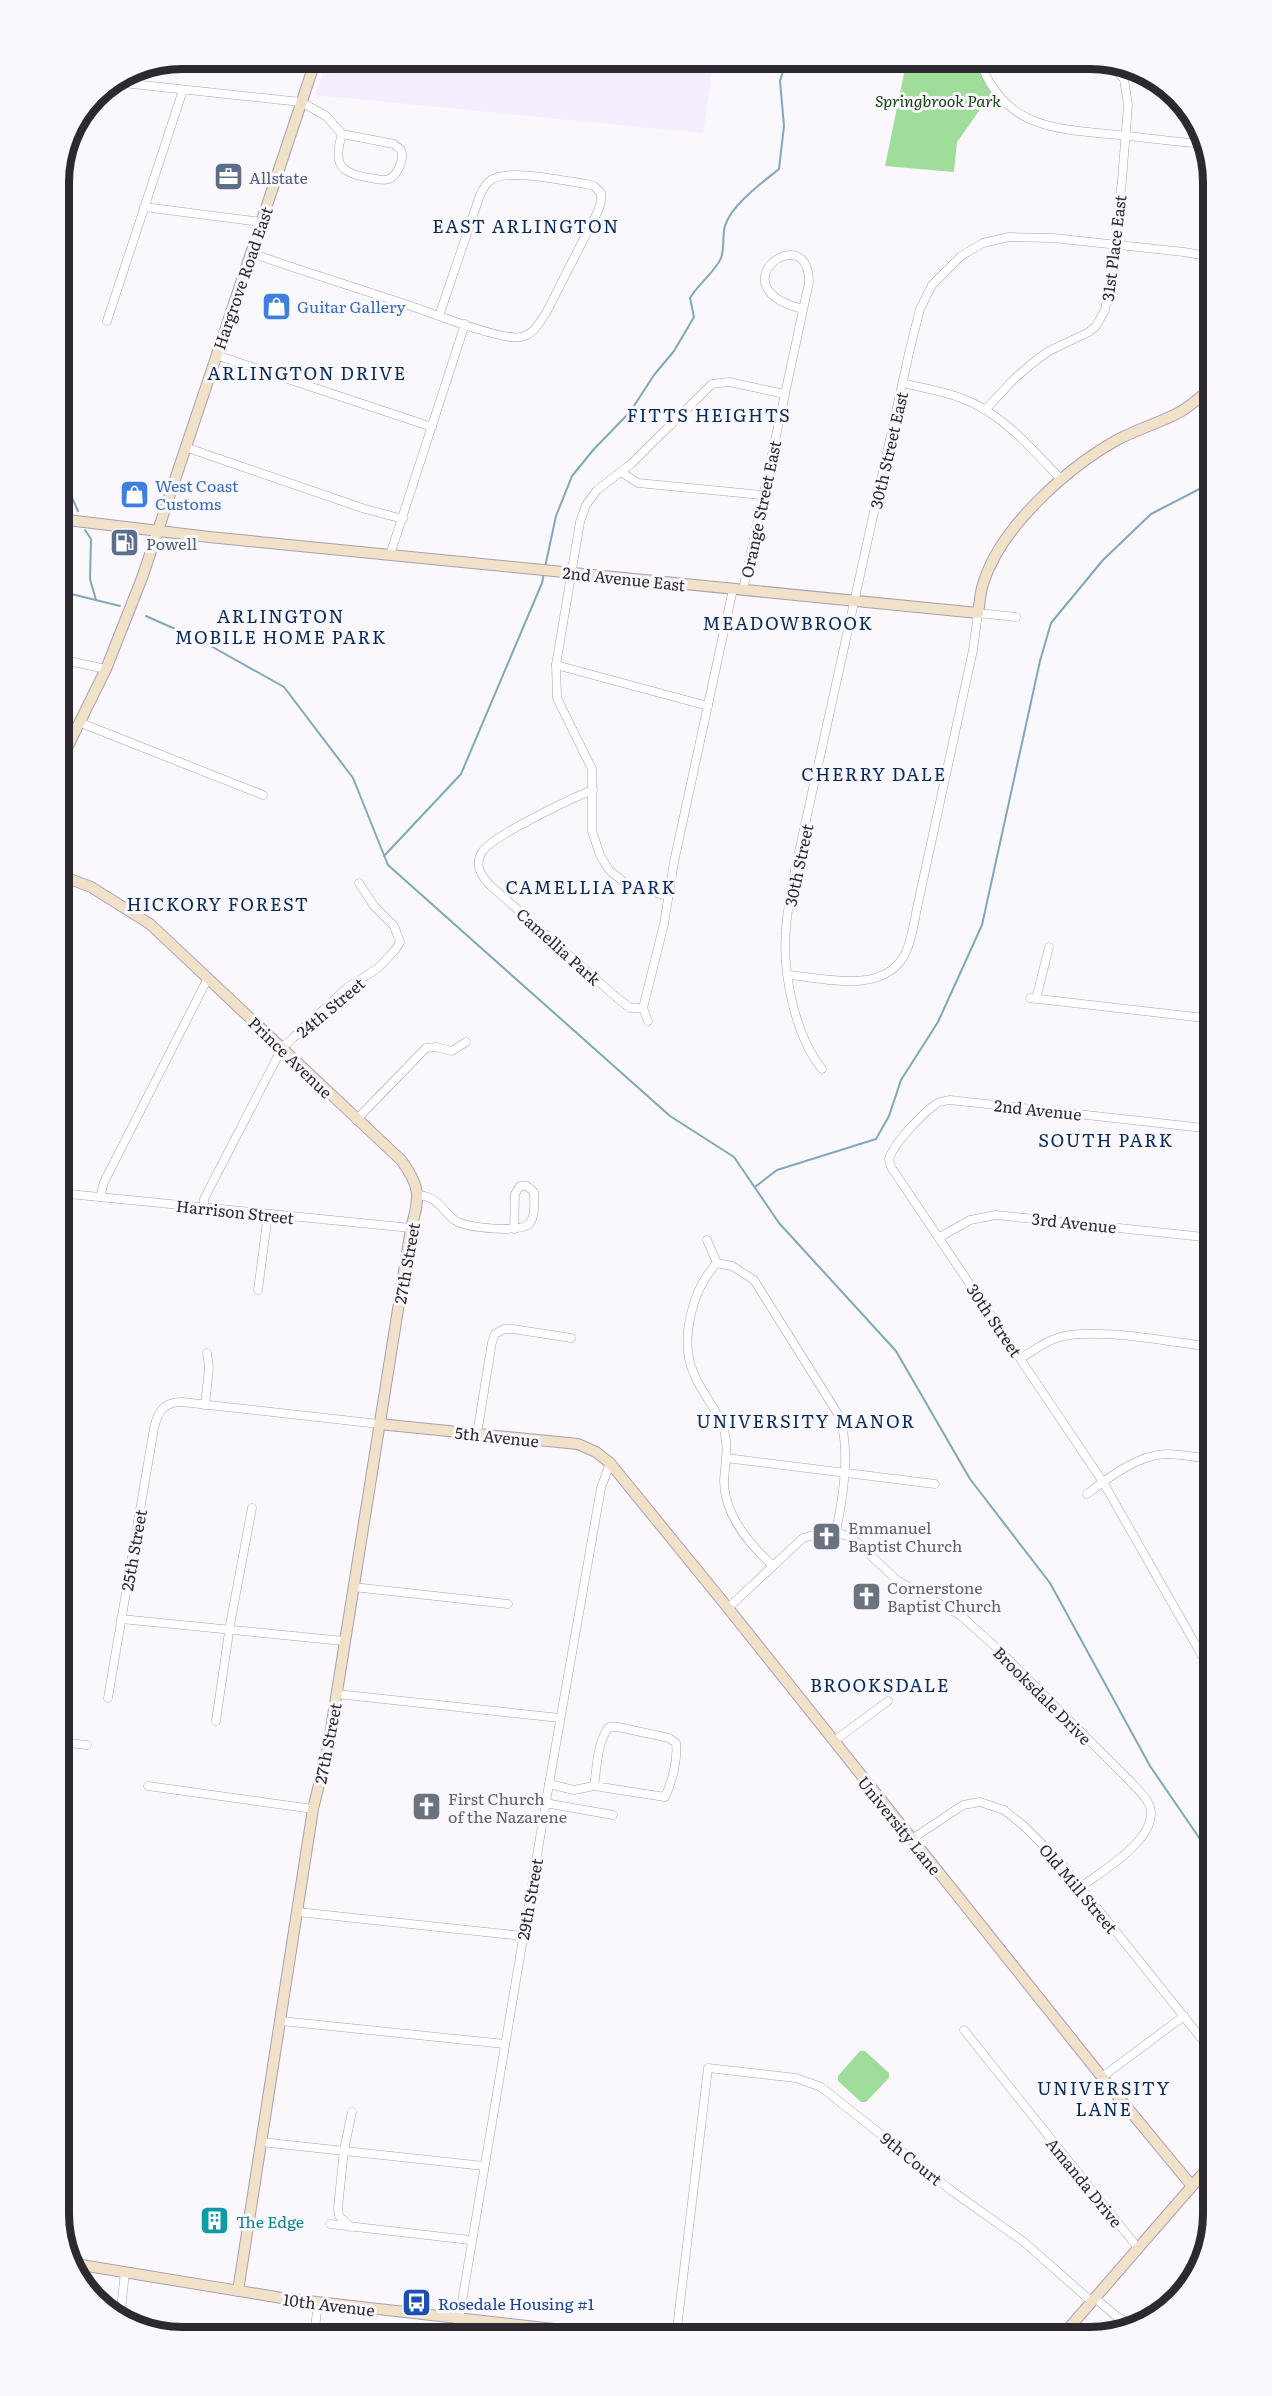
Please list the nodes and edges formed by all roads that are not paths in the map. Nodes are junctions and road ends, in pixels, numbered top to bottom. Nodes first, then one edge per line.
1 (312, 69) edge
2 (983, 69) edge
3 (1120, 73) edge
4 (127, 84) edge
5 (183, 90) junction
6 (301, 102) junction
7 (342, 134) junction
8 (1126, 136) junction
9 (1196, 143) edge
10 (144, 207) junction
11 (261, 222) junction
12 (1114, 245) junction
13 (251, 253) junction
14 (1203, 256) edge
15 (803, 309) junction
16 (439, 316) junction
17 (107, 321) dead end
18 (465, 324) junction
19 (216, 355) junction
20 (903, 383) junction
21 (785, 394) junction
22 (1203, 399) edge
23 (985, 410) junction
24 (432, 428) junction
25 (185, 447) junction
26 (621, 472) junction
27 (1061, 479) junction
28 (762, 495) junction
29 (403, 519) junction
30 (69, 520) edge
31 (157, 531) junction
32 (390, 555) junction
33 (572, 573) junction
34 (738, 589) junction
35 (855, 600) junction
36 (978, 613) junction
37 (1016, 617) dead end
38 (843, 657) joint
39 (69, 661) edge
40 (556, 665) junction
41 (106, 669) junction
42 (708, 706) junction
43 (81, 723) junction
44 (69, 745) edge
45 (593, 790) junction
46 (263, 795) dead end
47 (69, 879) edge
48 (359, 883) dead end
49 (668, 896) junction
50 (1049, 946) dead end
51 (788, 975) junction
52 (208, 978) junction
53 (643, 1008) junction
54 (1203, 1018) edge
55 (648, 1021) dead end
56 (466, 1042) dead end
57 (282, 1048) junction
58 (822, 1069) dead end
59 (356, 1120) junction
60 (1203, 1128) edge
61 (889, 1159) joint
62 (69, 1194) edge
63 (418, 1195) junction
64 (100, 1197) junction
65 (204, 1208) junction
66 (268, 1214) junction
67 (411, 1228) junction
68 (514, 1229) junction
69 (1203, 1237) edge
70 (940, 1238) junction
71 (707, 1240) dead end
72 (717, 1263) junction
73 (258, 1290) dead end
74 (571, 1338) dead end
75 (1203, 1346) edge
76 (207, 1353) dead end
77 (1021, 1358) junction
78 (205, 1405) junction
79 (379, 1424) junction
80 (477, 1434) junction
81 (726, 1458) junction
82 (1203, 1458) edge
83 (610, 1463) junction
84 (844, 1471) junction
85 (1103, 1482) junction
86 (935, 1484) dead end
87 (1087, 1494) dead end
88 (252, 1508) dead end
89 (836, 1531) junction
90 (772, 1566) junction
91 (353, 1587) junction
92 (508, 1604) dead end
93 (728, 1608) junction
94 (121, 1619) junction
95 (229, 1629) junction
96 (344, 1641) junction
97 (1203, 1656) edge
98 (337, 1694) junction
99 (108, 1698) dead end
100 (888, 1701) dead end
101 (560, 1719) junction
102 (216, 1721) dead end
103 (834, 1741) junction
104 (69, 1743) edge
105 (87, 1745) dead end
106 (549, 1784) junction
107 (148, 1786) dead end
108 (594, 1786) junction
109 (545, 1803) junction
110 (313, 1809) junction
111 (614, 1815) dead end
112 (912, 1839) junction
113 (1081, 1887) junction
114 (298, 1912) junction
115 (523, 1936) junction
116 (1184, 2016) junction
117 (281, 2020) junction
118 (964, 2030) dead end
119 (1203, 2039) edge
120 (505, 2044) junction
121 (1102, 2077) junction
122 (352, 2112) dead end
123 (261, 2142) junction
124 (344, 2150) junction
125 (484, 2166) junction
126 (1203, 2174) edge
127 (1192, 2186) junction
128 (330, 2224) dead end
129 (352, 2228) junction
130 (470, 2240) junction
131 (1138, 2248) junction
132 (82, 2265) edge
133 (125, 2272) junction
134 (238, 2291) junction
135 (1093, 2300) junction
136 (318, 2302) junction
137 (121, 2309) edge
138 (459, 2318) junction
139 (1125, 2321) edge
140 (315, 2327) edge
141 (458, 2327) edge
142 (532, 2327) edge
143 (677, 2327) edge
144 (1070, 2327) edge

1 - 6 street, Hargrove Road East
2 - 8 street
3 - 8 street, 31st Place East
4 - 5 street
5 - 6 street
5 - 10 street
6 - 7 street
6 - 11 street, Hargrove Road East
7 - 7 street
8 - 9 street
8 - 12 street, 31st Place East
10 - 11 street
10 - 17 street
11 - 13 street, Hargrove Road East
12 - 14 street, 30th Street East
12 - 20 street, 30th Street East
12 - 23 street, 31st Place East
13 - 16 street
13 - 19 street, Hargrove Road East
15 - 15 street, Orange Street East
15 - 21 street, Orange Street East
16 - 18 street
16 - 18 street
18 - 24 street
19 - 24 street
19 - 25 street, Hargrove Road East
20 - 23 street
20 - 35 street, 30th Street East
21 - 26 street
21 - 28 street, Orange Street East
22 - 27 street
23 - 27 street
24 - 29 street
25 - 29 street
25 - 31 street, Hargrove Road East
26 - 28 street
26 - 33 street
27 - 36 street
28 - 34 street, Orange Street East
29 - 32 street
30 - 31 street, 2nd Avenue East
31 - 32 street, 2nd Avenue East
31 - 41 street, Hargrove Road East
32 - 33 street, 2nd Avenue East
33 - 34 street, 2nd Avenue East
33 - 40 street
34 - 35 street, 2nd Avenue East
34 - 42 street, Orange Street East
35 - 36 street, 2nd Avenue East
35 - 38 street, 30th Street East
36 - 37 street, 2nd Avenue East
36 - 51 street
38 - 51 street, 30th Street
39 - 41 street
40 - 42 street
40 - 45 street
41 - 43 street, Hargrove Road East
42 - 49 street, Orange Street East
43 - 44 street, Hargrove Road East
43 - 46 street
45 - 49 street
45 - 53 street, Camellia Park
47 - 52 street, Prince Avenue
48 - 57 street, 24th Street
49 - 53 street
50 - 54 street
51 - 58 street, 30th Street
52 - 57 street, Prince Avenue
52 - 64 street
53 - 55 street
56 - 59 street
57 - 59 street, Prince Avenue
57 - 65 street, 24th Street
59 - 63 street, Prince Avenue
60 - 61 street, 2nd Avenue
61 - 70 street, 30th Street
62 - 64 street, Harrison Street
63 - 67 street, 27th Street
63 - 68 street
64 - 65 street, Harrison Street
65 - 66 street, Harrison Street
66 - 67 street, Harrison Street
66 - 73 street
67 - 79 street, 27th Street
68 - 68 street
69 - 70 street, 3rd Avenue
70 - 77 street, 30th Street
71 - 72 street
72 - 81 street
72 - 84 street
74 - 80 street
75 - 77 street
76 - 78 street
77 - 85 street, 30th Street
78 - 79 street
78 - 94 street, 25th Street
79 - 80 street, 5th Avenue
79 - 91 street, 27th Street
80 - 83 street, 5th Avenue
81 - 84 street
81 - 90 street
82 - 85 street
83 - 93 street, University Lane
83 - 101 street, 29th Street
84 - 86 street
84 - 89 street
85 - 87 street
85 - 97 street, 30th Street
88 - 95 street
89 - 90 street
89 - 113 street, Brooksdale Drive
90 - 93 street
91 - 92 street
91 - 96 street, 27th Street
93 - 103 street, University Lane
94 - 95 street
94 - 99 street, 25th Street
95 - 96 street
95 - 102 street
96 - 98 street, 27th Street
98 - 101 street
98 - 110 street, 27th Street
100 - 103 street
101 - 106 street, 29th Street
103 - 112 street, University Lane
104 - 105 street
106 - 108 street
106 - 109 street, 29th Street
107 - 110 street
108 - 108 street
109 - 111 street
109 - 115 street, 29th Street
110 - 114 street, 27th Street
112 - 113 street, Old Mill Street
112 - 121 street, University Lane
113 - 116 street, Old Mill Street
114 - 115 street
114 - 117 street, 27th Street
115 - 120 street, 29th Street
116 - 119 street, Old Mill Street
116 - 121 street
117 - 120 street
117 - 123 street, 27th Street
118 - 131 street, Amanda Drive
120 - 125 street, 29th Street
121 - 127 street, University Lane
122 - 124 street
123 - 124 street
123 - 134 street, 27th Street
124 - 125 street
124 - 129 street
125 - 130 street, 29th Street
126 - 127 street
127 - 131 street
128 - 129 street
129 - 130 street
130 - 138 street, 29th Street
131 - 135 street
132 - 133 street, 10th Avenue
133 - 134 street, 10th Avenue
133 - 137 street
134 - 136 street, 10th Avenue
135 - 139 street, 9th Court
135 - 143 street, 9th Court
135 - 144 street
136 - 138 street, 10th Avenue
136 - 140 street
138 - 141 street, 29th Street
138 - 142 street, 10th Avenue

